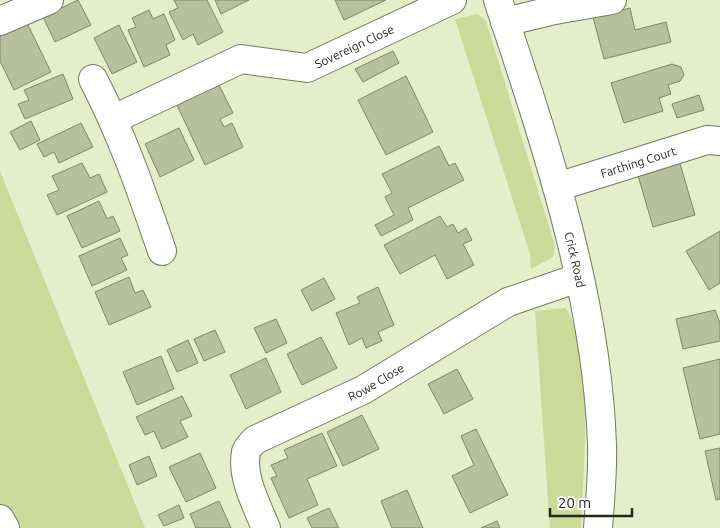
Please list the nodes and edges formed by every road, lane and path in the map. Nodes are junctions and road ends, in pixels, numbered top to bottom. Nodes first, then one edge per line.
1 (49, 0) edge
2 (452, 0) edge
3 (612, 0) edge
4 (501, 11) edge
5 (0, 21) edge
6 (93, 79) dead end
7 (114, 119) junction
8 (720, 140) edge
9 (557, 187) junction
10 (162, 251) dead end
11 (578, 278) junction
12 (0, 519) edge
13 (5, 528) edge
14 (266, 528) edge
15 (598, 528) edge

1 - 5 main road
2 - 7 main road, Sovereign Close
3 - 4 main road
4 - 9 main road, Crick Road
6 - 7 main road
7 - 10 main road
8 - 9 main road, Farthing Court
9 - 11 main road, Crick Road
11 - 14 main road, Rowe Close
11 - 15 main road, Crick Road
12 - 13 main road

